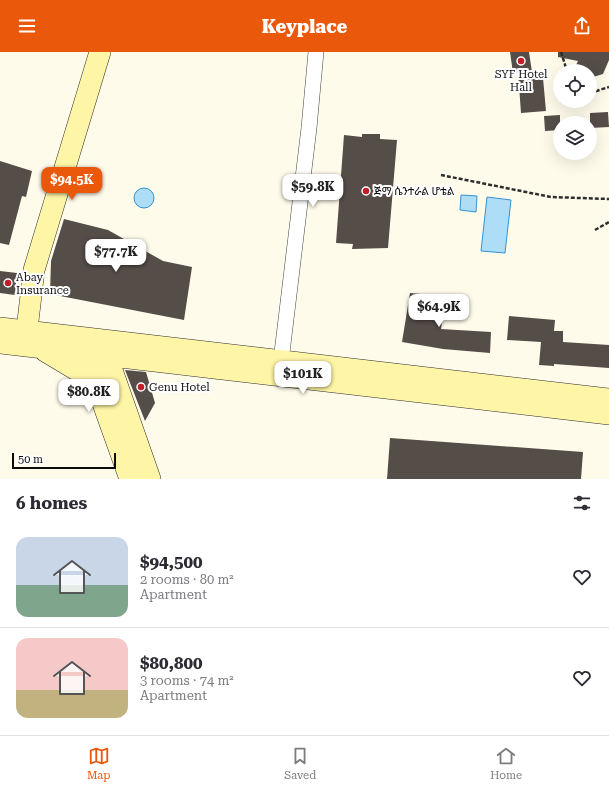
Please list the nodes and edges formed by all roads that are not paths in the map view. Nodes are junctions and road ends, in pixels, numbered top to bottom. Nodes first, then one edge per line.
1 (100, 52) edge
2 (316, 52) edge
3 (0, 328) edge
4 (30, 342) junction
5 (0, 343) edge
6 (85, 346) junction
7 (106, 348) junction
8 (281, 361) junction
9 (94, 381) junction
10 (609, 399) edge
11 (609, 414) edge
12 (130, 479) edge
13 (150, 479) edge

1 - 4 main road
2 - 8 street
3 - 4 main road
4 - 5 main road
4 - 6 main road
4 - 9 main road
6 - 7 main road
6 - 9 main road
7 - 8 main road
7 - 11 main road
7 - 13 main road
8 - 10 main road
9 - 12 main road

